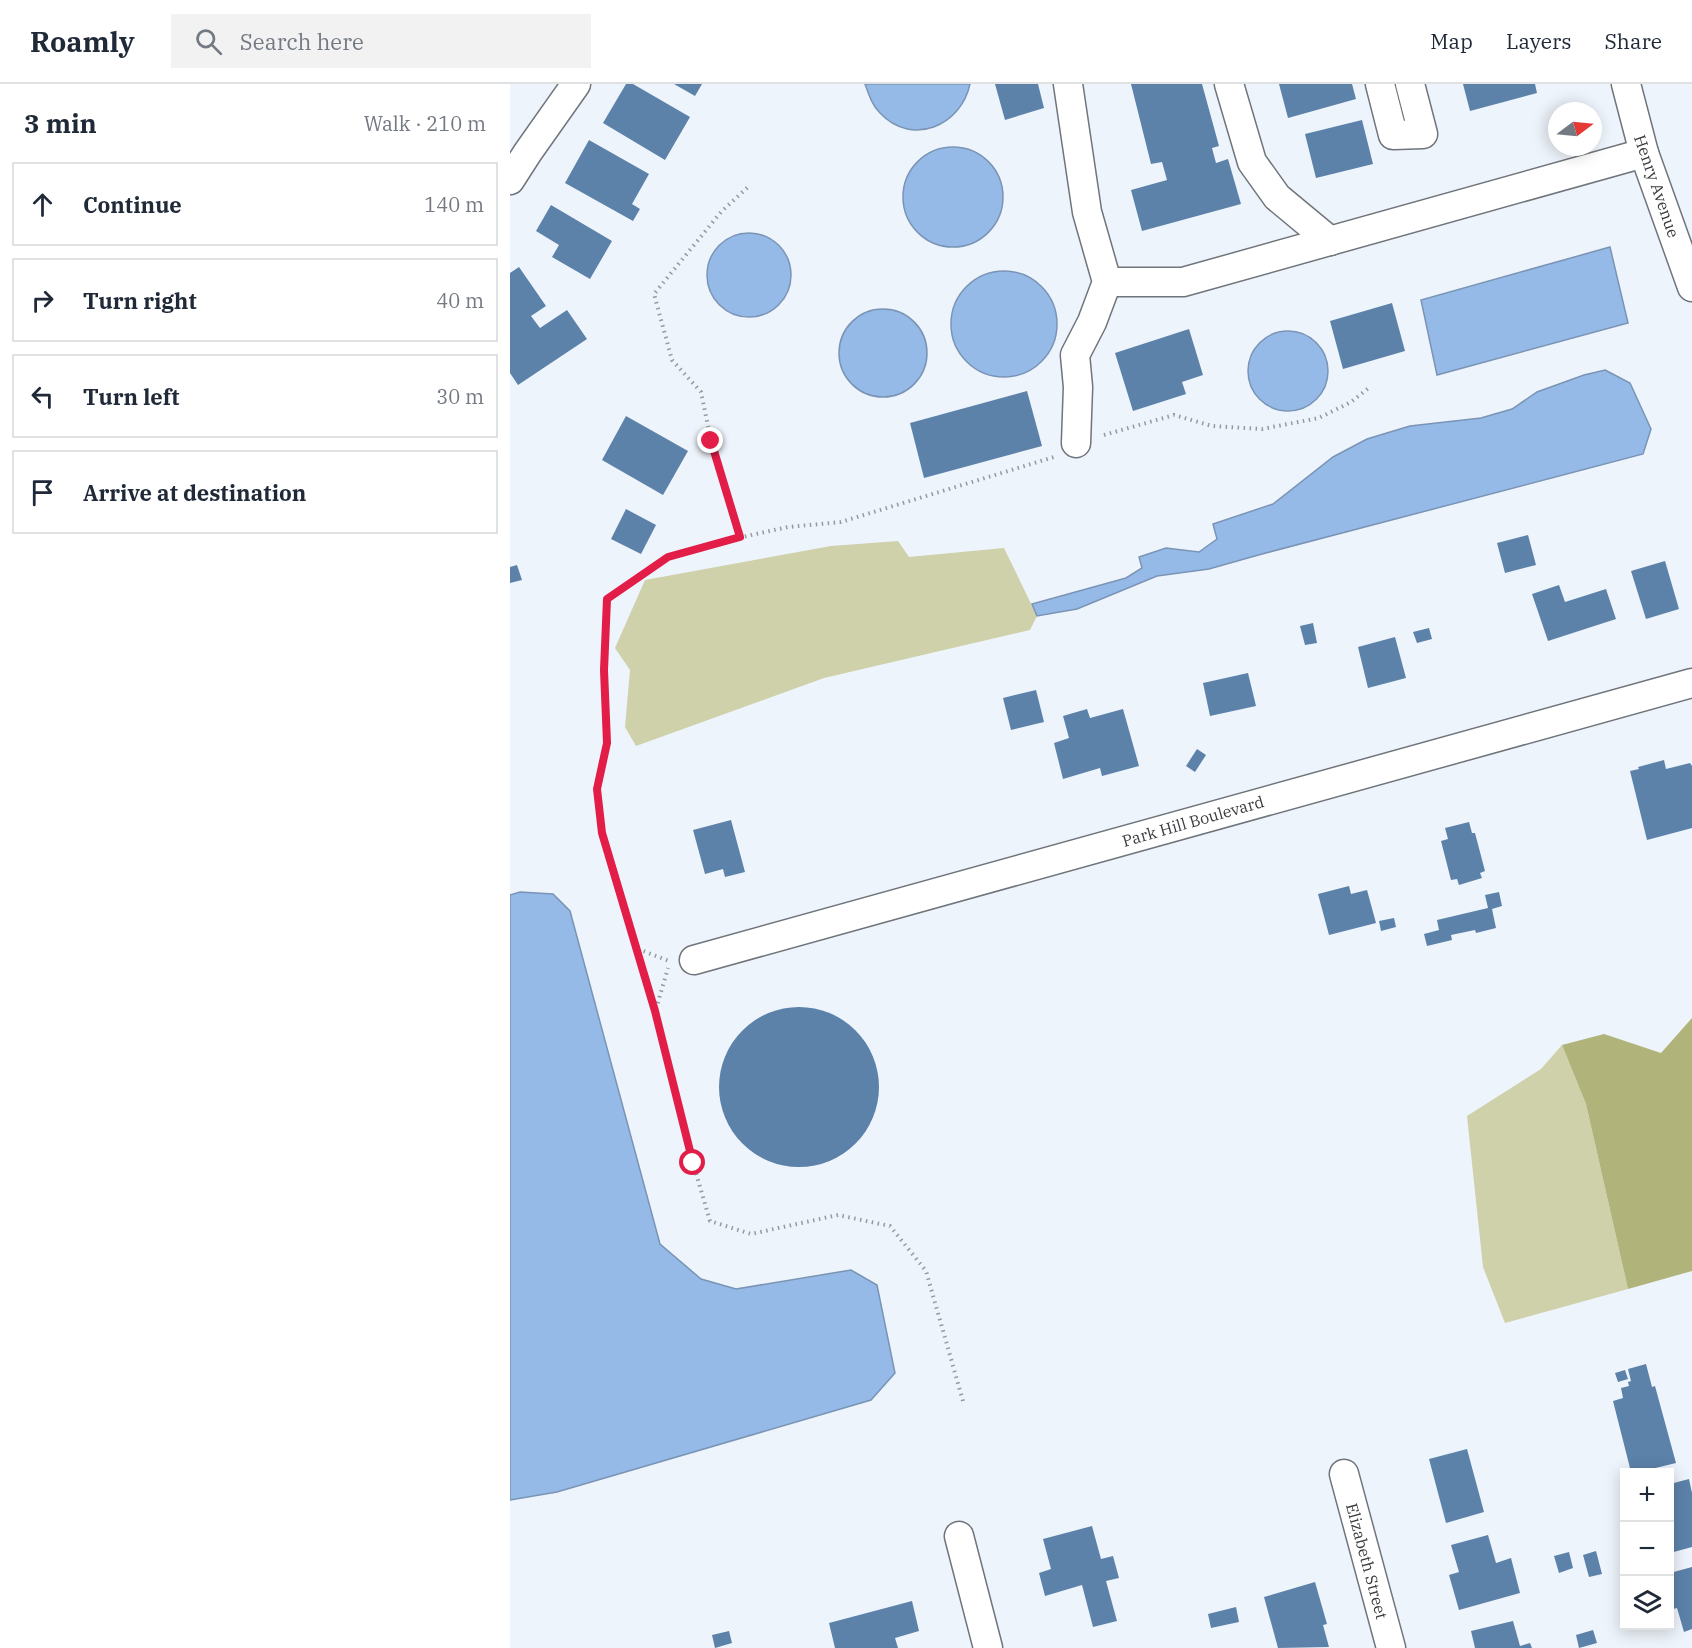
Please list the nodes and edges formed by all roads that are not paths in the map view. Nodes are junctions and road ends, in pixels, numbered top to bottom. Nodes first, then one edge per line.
1 (576, 84) edge
2 (1068, 84) edge
3 (1229, 84) edge
4 (1380, 84) edge
5 (1410, 84) edge
6 (1626, 84) edge
7 (1644, 153) junction
8 (510, 180) edge
9 (1330, 241) junction
10 (1107, 282) junction
11 (1692, 287) edge
12 (1076, 443) road end
13 (1692, 682) edge
14 (682, 961) road end
15 (1344, 1474) dead end
16 (958, 1536) dead end
17 (988, 1648) edge
18 (1391, 1648) edge

1 - 8 street
2 - 10 street
3 - 9 street
4 - 5 street
6 - 7 street, Henry Avenue
7 - 9 street
7 - 11 street, Henry Avenue
9 - 10 street
10 - 12 street
13 - 14 street, Park Hill Boulevard
15 - 18 street, Elizabeth Street
16 - 17 street

